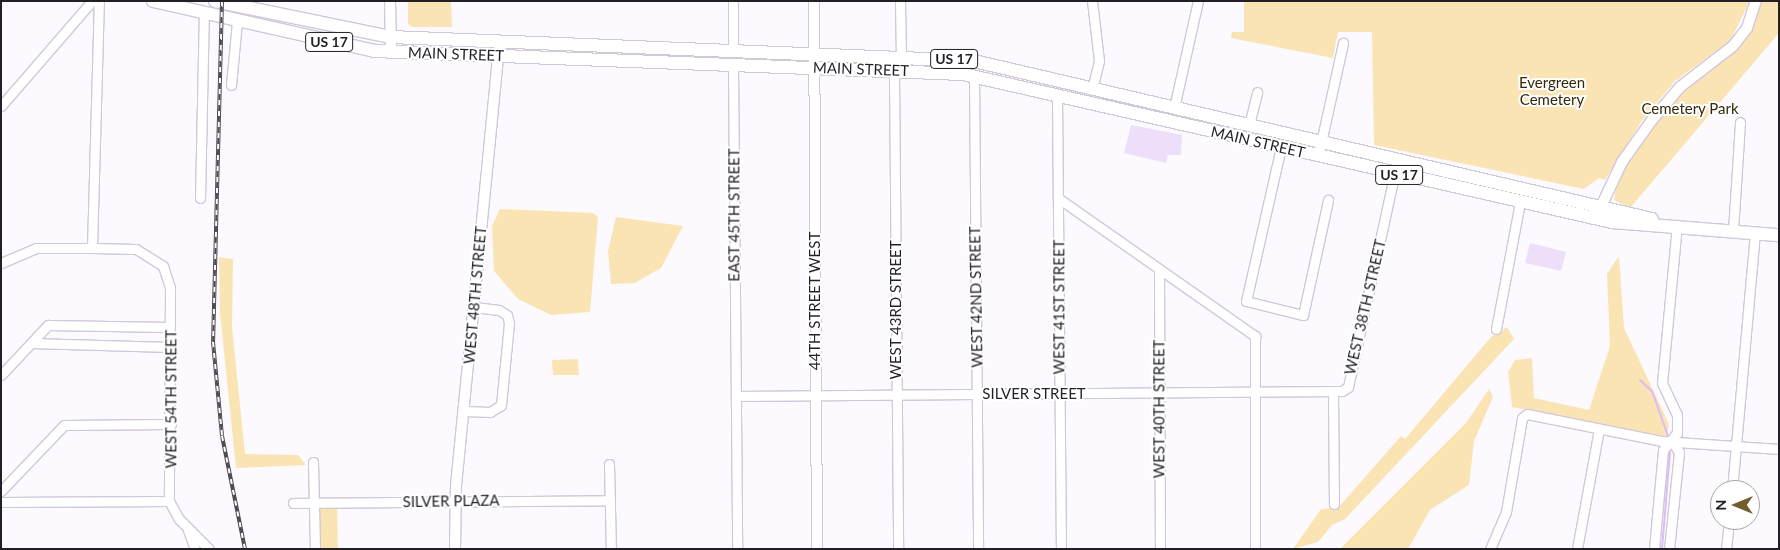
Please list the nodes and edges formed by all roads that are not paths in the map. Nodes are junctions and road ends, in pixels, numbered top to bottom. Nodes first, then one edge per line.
1 (92, 1) edge
2 (99, 1) edge
3 (215, 1) edge
4 (390, 1) edge
5 (733, 1) edge
6 (814, 1) edge
7 (900, 1) edge
8 (1092, 1) edge
9 (1198, 1) edge
10 (1756, 1) edge
11 (160, 2) edge
12 (204, 13) junction
13 (237, 21) junction
14 (390, 38) junction
15 (500, 41) junction
16 (1342, 43) dead end
17 (733, 50) junction
18 (391, 52) junction
19 (814, 53) junction
20 (498, 56) junction
21 (901, 56) junction
22 (733, 65) junction
23 (814, 67) junction
24 (894, 71) junction
25 (974, 76) junction
26 (231, 85) dead end
27 (1092, 88) junction
28 (1257, 92) dead end
29 (1057, 94) junction
30 (1155, 103) junction
31 (1, 106) edge
32 (1174, 108) junction
33 (1740, 122) dead end
34 (1249, 125) junction
35 (1321, 142) junction
36 (1280, 147) junction
37 (1318, 156) junction
38 (1398, 160) junction
39 (1395, 174) junction
40 (200, 198) dead end
41 (1058, 198) junction
42 (1328, 200) dead end
43 (1520, 202) junction
44 (1602, 206) junction
45 (1596, 218) junction
46 (1677, 225) junction
47 (1733, 231) junction
48 (1755, 233) junction
49 (1779, 235) edge
50 (92, 248) junction
51 (1, 264) edge
52 (1159, 269) junction
53 (474, 307) junction
54 (170, 327) junction
55 (1496, 329) dead end
56 (31, 343) junction
57 (170, 347) junction
58 (1, 375) edge
59 (1254, 392) junction
60 (1333, 392) junction
61 (1158, 393) junction
62 (977, 394) junction
63 (1060, 394) junction
64 (897, 395) junction
65 (736, 396) junction
66 (816, 396) junction
67 (464, 411) junction
68 (171, 424) junction
69 (1599, 429) junction
70 (1672, 442) junction
71 (1736, 445) junction
72 (1779, 448) edge
73 (313, 462) dead end
74 (610, 464) dead end
75 (1733, 480) edge
76 (1, 491) edge
77 (610, 500) junction
78 (170, 501) junction
79 (1, 502) edge
80 (293, 502) dead end
81 (455, 502) junction
82 (313, 503) junction
83 (1334, 504) dead end
84 (187, 528) junction
85 (1728, 530) edge
86 (195, 549) edge
87 (209, 549) edge
88 (315, 549) edge
89 (455, 549) edge
90 (611, 549) edge
91 (737, 549) edge
92 (818, 549) edge
93 (898, 549) edge
94 (978, 549) edge
95 (1061, 549) edge
96 (1160, 549) edge
97 (1255, 549) edge
98 (1490, 549) edge
99 (1577, 549) edge
100 (1654, 549) edge
101 (1669, 549) edge
102 (1726, 549) edge

1 - 31 street
2 - 50 street
3 - 14 main road, MAIN STREET / US 17
4 - 14 street
5 - 17 street
6 - 19 street, 44TH STREET WEST
7 - 21 street
8 - 27 street
9 - 32 street
10 - 44 street
11 - 12 main road, MAIN STREET / US 17
12 - 13 main road, MAIN STREET / US 17
12 - 40 street
13 - 18 main road, MAIN STREET / US 17
13 - 26 street
14 - 15 main road, MAIN STREET / US 17
14 - 18 street
15 - 17 main road, MAIN STREET / US 17
15 - 20 street, WEST 48TH STREET
16 - 35 street
17 - 19 main road, MAIN STREET / US 17
18 - 20 main road, MAIN STREET / US 17
19 - 21 main road, MAIN STREET / US 17
19 - 23 street, 44TH STREET WEST
20 - 22 main road, MAIN STREET / US 17
20 - 53 street, WEST 48TH STREET
21 - 27 main road, MAIN STREET / US 17
22 - 23 main road, MAIN STREET / US 17
22 - 65 street, EAST 45TH STREET
23 - 24 main road, MAIN STREET / US 17
23 - 66 street, 44TH STREET WEST
24 - 25 main road, MAIN STREET / US 17
24 - 64 street, WEST 43RD STREET
25 - 29 main road, MAIN STREET / US 17
25 - 62 street, WEST 42ND STREET
27 - 30 main road, MAIN STREET / US 17
28 - 34 street
29 - 30 main road
29 - 36 main road, MAIN STREET / US 17
29 - 41 street, WEST 41ST STREET
30 - 32 main road, MAIN STREET / US 17
32 - 34 main road, MAIN STREET / US 17
33 - 47 street
34 - 35 main road, MAIN STREET / US 17
35 - 37 street
35 - 38 main road, MAIN STREET / US 17
36 - 37 main road, MAIN STREET / US 17
36 - 42 street
37 - 39 main road, MAIN STREET / US 17
38 - 39 street, WEST 38TH STREET
38 - 44 main road, MAIN STREET / US 17
39 - 43 main road, MAIN STREET / US 17
39 - 60 street, WEST 38TH STREET
41 - 52 street
41 - 63 street, WEST 41ST STREET
43 - 45 main road, MAIN STREET / US 17
43 - 55 street
44 - 45 street
44 - 46 main road, MAIN STREET / US 17
45 - 46 main road, MAIN STREET / US 17
46 - 47 main road, MAIN STREET / US 17
46 - 70 street
47 - 48 main road, MAIN STREET / US 17
48 - 49 main road, MAIN STREET / US 17
48 - 71 street
50 - 51 street
50 - 54 street, WEST 54TH STREET
52 - 59 street
52 - 61 street, WEST 40TH STREET
53 - 67 street, WEST 48TH STREET
53 - 67 street
54 - 56 street
54 - 57 street, WEST 54TH STREET
56 - 57 street
56 - 58 street
57 - 68 street, WEST 54TH STREET
59 - 60 street, SILVER STREET
59 - 61 street, SILVER STREET
59 - 97 street
60 - 83 street, WEST 38TH STREET
61 - 63 street, SILVER STREET
61 - 96 street, WEST 40TH STREET
62 - 63 street, SILVER STREET
62 - 64 street, SILVER STREET
62 - 94 street, WEST 42ND STREET
63 - 95 street, WEST 41ST STREET
64 - 66 street, SILVER STREET
64 - 93 street, WEST 43RD STREET
65 - 66 street, SILVER STREET
65 - 91 street, EAST 45TH STREET
66 - 92 street, 44TH STREET WEST
67 - 81 street, WEST 48TH STREET
68 - 76 street
68 - 78 street, WEST 54TH STREET
69 - 70 street
69 - 98 street
69 - 99 street
70 - 71 street
70 - 100 street
70 - 101 street
71 - 72 street
71 - 75 street
73 - 82 street
74 - 77 street
77 - 81 street, SILVER PLAZA
77 - 90 street
78 - 79 street
78 - 84 street
80 - 82 street, SILVER PLAZA
81 - 82 street, SILVER PLAZA
81 - 89 street, WEST 48TH STREET
82 - 88 street
84 - 86 street
84 - 87 street
85 - 102 street

